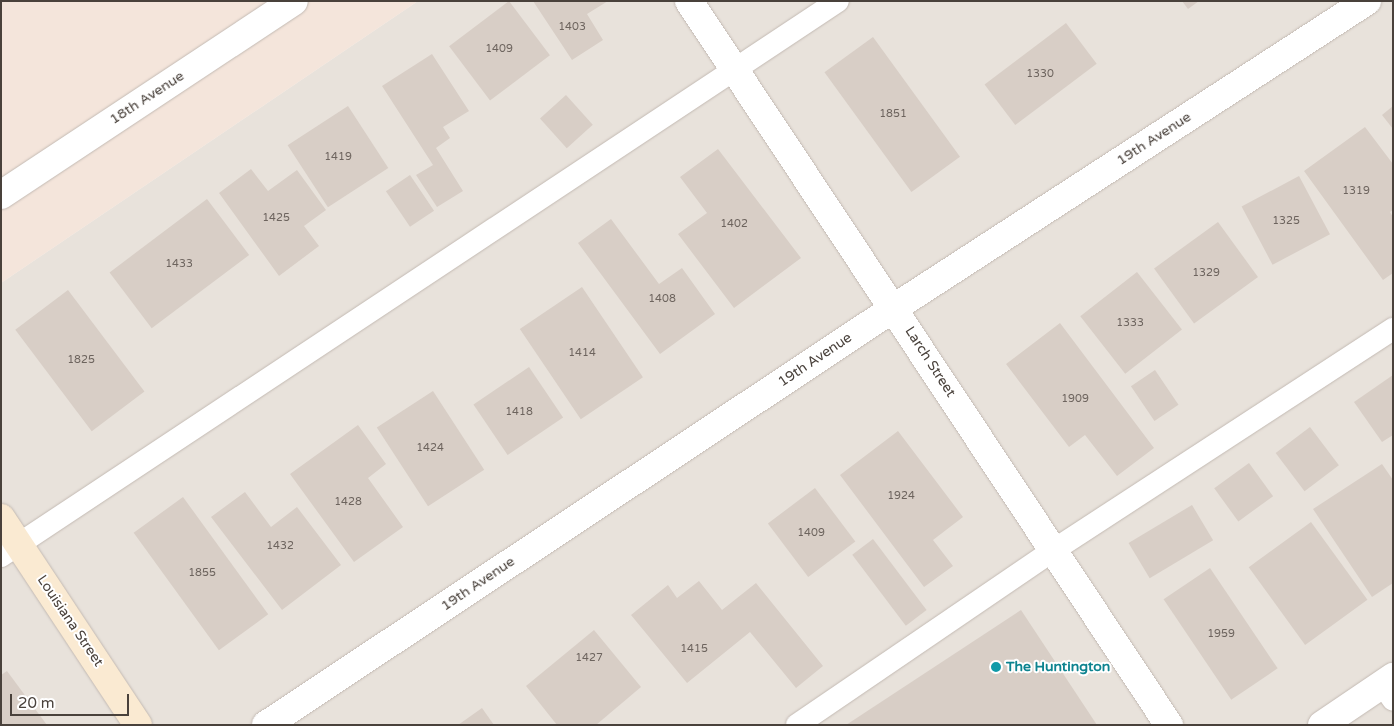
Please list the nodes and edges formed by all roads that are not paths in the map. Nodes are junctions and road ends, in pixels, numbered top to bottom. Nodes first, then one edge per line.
1 (294, 1) edge
2 (689, 1) edge
3 (838, 1) edge
4 (1367, 1) edge
5 (734, 69) junction
6 (1, 195) edge
7 (894, 308) junction
8 (1393, 330) edge
9 (1, 518) edge
10 (10, 550) edge
11 (1054, 550) junction
12 (1389, 687) edge
13 (138, 725) edge
14 (266, 725) edge
15 (797, 725) edge
16 (1170, 725) edge
17 (1322, 725) edge

1 - 6 street, 18th Avenue
2 - 5 street, Larch Street
3 - 5 lane
4 - 7 street, 19th Avenue
5 - 7 street, Larch Street
5 - 10 lane
7 - 11 street, Larch Street
7 - 14 street, 19th Avenue
8 - 11 lane
9 - 10 street, Louisiana Street
10 - 13 street, Louisiana Street
11 - 15 lane
11 - 16 street, Larch Street
12 - 17 street

